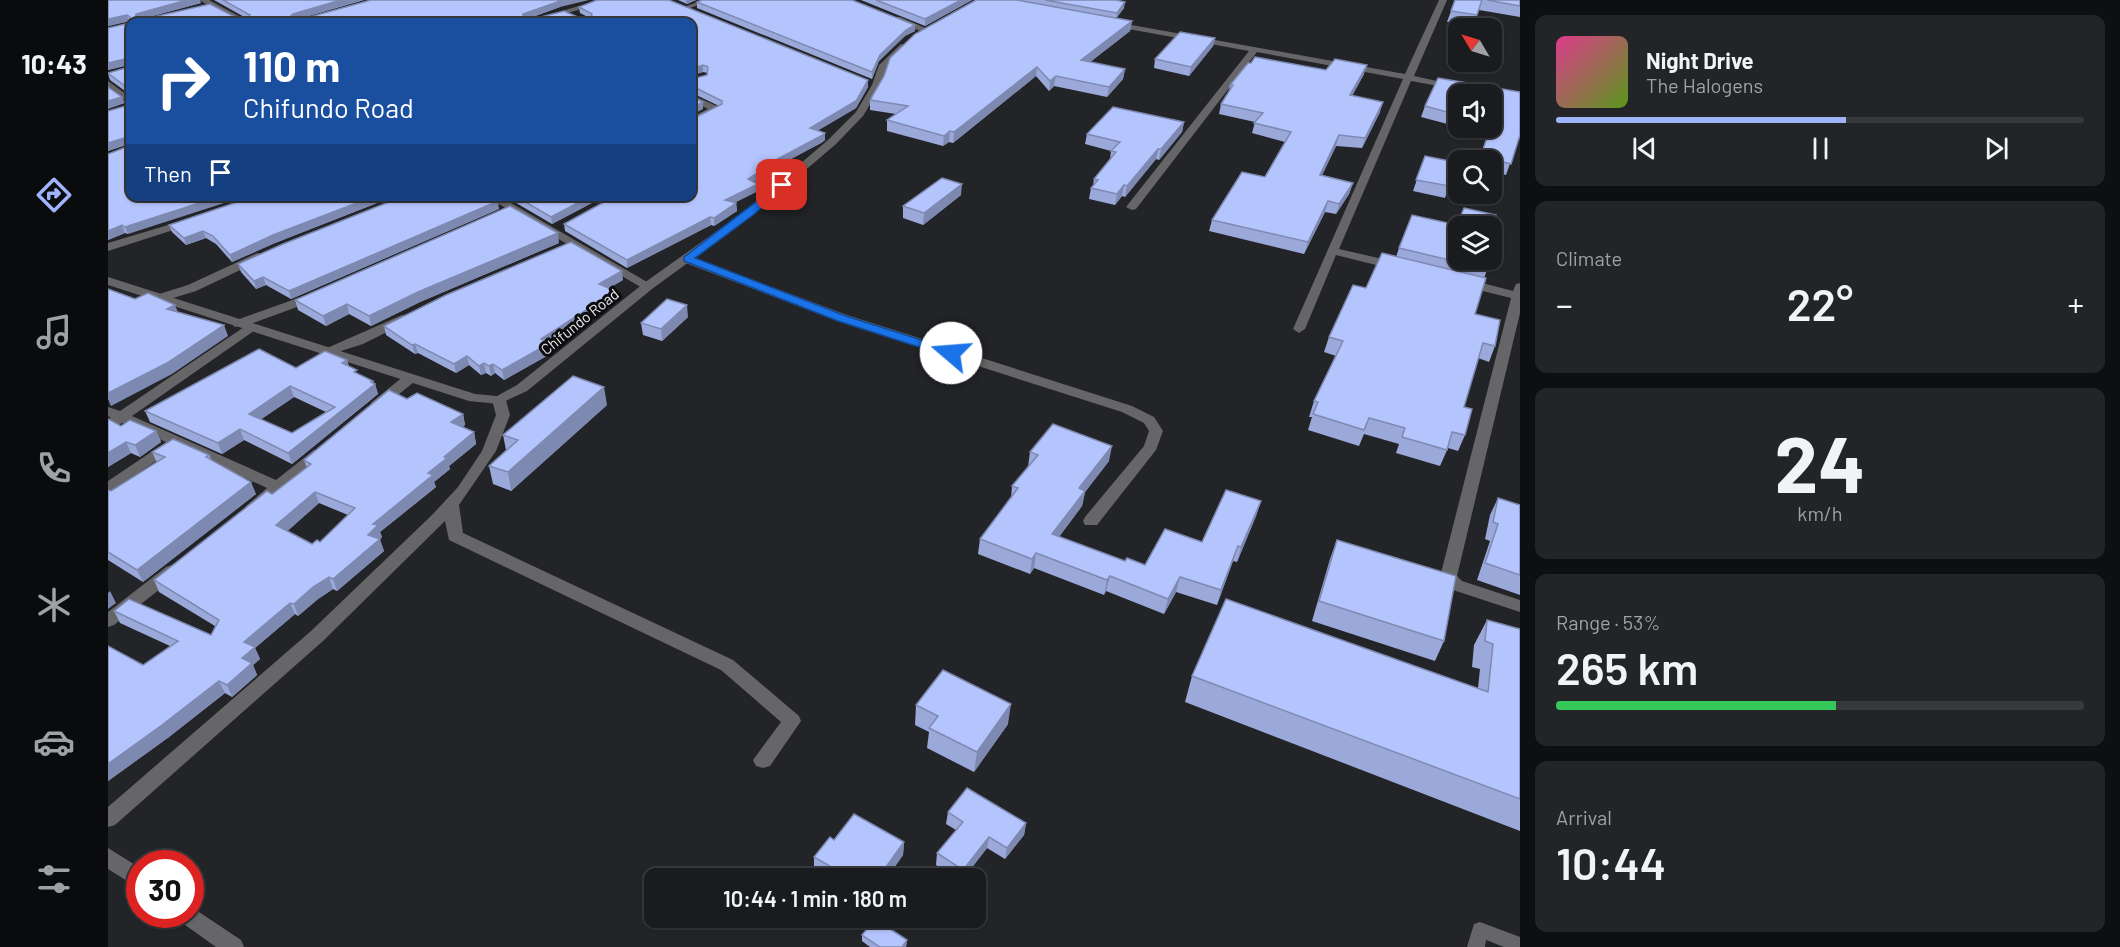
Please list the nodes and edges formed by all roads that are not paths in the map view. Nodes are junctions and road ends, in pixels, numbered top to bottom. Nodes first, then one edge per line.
1 (608, 0) edge
2 (710, 0) edge
3 (1443, 0) edge
4 (202, 4) edge
5 (675, 4) edge
6 (684, 8) junction
7 (564, 11) junction
8 (699, 14) edge
9 (886, 15) edge
10 (238, 18) edge
11 (542, 18) edge
12 (578, 18) edge
13 (1103, 21) edge
14 (1255, 49) junction
15 (1407, 77) junction
16 (108, 84) edge
17 (1448, 84) edge
18 (126, 98) edge
19 (696, 100) edge
20 (126, 108) edge
21 (119, 110) edge
22 (696, 119) edge
23 (496, 201) edge
24 (1132, 207) dead end
25 (196, 220) edge
26 (108, 247) edge
27 (270, 251) edge
28 (1332, 251) junction
29 (687, 259) junction
30 (1414, 270) edge
31 (1448, 279) edge
32 (108, 281) edge
33 (648, 286) junction
34 (1519, 291) edge
35 (319, 294) edge
36 (160, 298) junction
37 (417, 311) edge
38 (246, 326) junction
39 (1299, 329) dead end
40 (325, 352) junction
41 (408, 379) junction
42 (499, 400) junction
43 (108, 411) edge
44 (365, 415) edge
45 (123, 417) junction
46 (108, 426) edge
47 (178, 441) junction
48 (330, 444) edge
49 (278, 487) junction
50 (108, 488) edge
51 (452, 504) junction
52 (240, 517) edge
53 (1091, 521) dead end
54 (183, 561) edge
55 (1520, 606) edge
56 (108, 621) edge
57 (763, 760) dead end
58 (108, 819) edge
59 (108, 857) edge
60 (126, 870) edge
61 (204, 926) edge
62 (1520, 945) edge
63 (233, 947) edge
64 (1476, 947) edge

1 - 7 street
2 - 6 lane
3 - 15 street
4 - 10 street
5 - 6 street
6 - 8 street
7 - 11 street
7 - 12 street
9 - 29 street, Chifundo Road
13 - 14 street
14 - 15 street
14 - 24 street
15 - 17 street
15 - 28 street
16 - 18 street
19 - 22 street
20 - 21 street
23 - 33 street
25 - 26 street
27 - 36 street
28 - 30 street
28 - 39 street
29 - 33 street, Chifundo Road
29 - 53 street
31 - 34 street
32 - 36 street
33 - 42 street, Chifundo Road
34 - 55 street
35 - 38 street
36 - 38 street
37 - 40 street
38 - 40 street
38 - 45 street
40 - 41 street
41 - 42 street
41 - 44 street
42 - 51 street
43 - 45 street
45 - 46 street
45 - 47 street
47 - 49 street
47 - 50 street
48 - 49 street
49 - 52 street
51 - 57 street
51 - 58 street
54 - 56 street
59 - 60 street
61 - 63 street
62 - 64 lane

